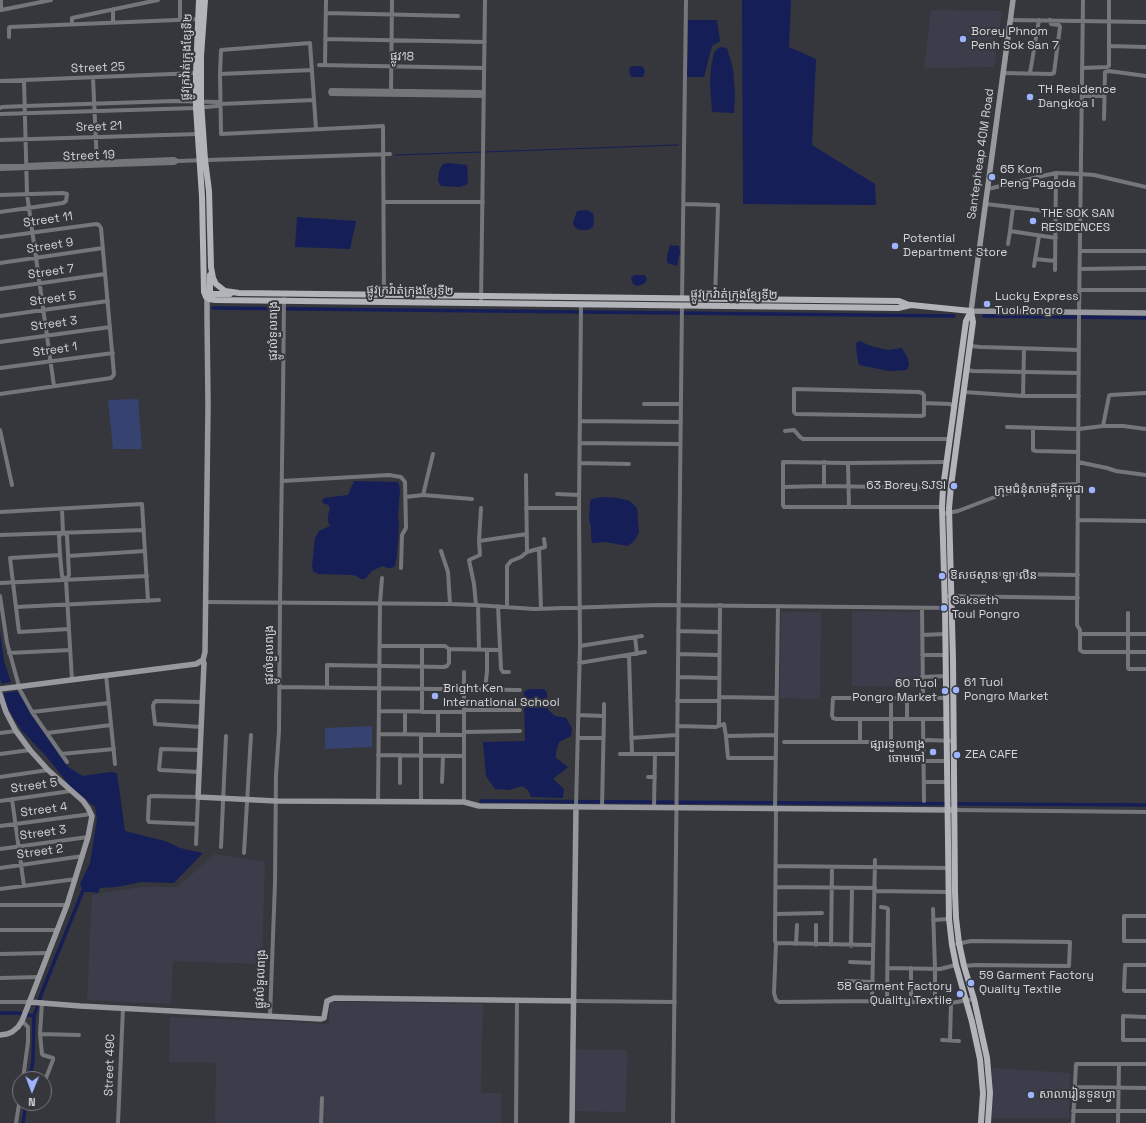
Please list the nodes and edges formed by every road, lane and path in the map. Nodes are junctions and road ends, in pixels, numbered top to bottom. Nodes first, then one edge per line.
1 (1, 0) edge
2 (51, 0) edge
3 (158, 0) edge
4 (180, 0) edge
5 (199, 0) edge
6 (206, 0) edge
7 (326, 0) edge
8 (392, 0) edge
9 (485, 0) edge
10 (686, 0) edge
11 (1013, 0) edge
12 (1083, 0) edge
13 (1109, 0) edge
14 (113, 9) junction
15 (326, 13) junction
16 (392, 14) junction
17 (458, 16) dead end
18 (201, 19) junction
19 (180, 20) junction
20 (1010, 20) junction
21 (1040, 20) junction
22 (1050, 20) junction
23 (1083, 21) junction
24 (1109, 21) junction
25 (113, 22) junction
26 (1146, 22) edge
27 (72, 24) junction
28 (9, 37) dead end
29 (325, 39) junction
30 (391, 41) junction
31 (485, 42) junction
32 (1109, 46) junction
33 (1146, 47) edge
34 (319, 65) dead end
35 (325, 65) junction
36 (391, 66) junction
37 (484, 68) junction
38 (1082, 68) junction
39 (312, 70) junction
40 (196, 73) junction
41 (1003, 73) junction
42 (1030, 73) junction
43 (220, 74) junction
44 (1146, 76) edge
45 (93, 78) junction
46 (0, 81) edge
47 (24, 81) junction
48 (390, 93) junction
49 (484, 94) junction
50 (1082, 96) junction
51 (1104, 96) junction
52 (314, 100) junction
53 (94, 103) junction
54 (220, 104) junction
55 (199, 105) junction
56 (25, 106) junction
57 (0, 108) edge
58 (94, 112) junction
59 (0, 114) edge
60 (25, 114) junction
61 (1104, 119) dead end
62 (316, 129) junction
63 (198, 134) junction
64 (96, 137) junction
65 (26, 139) junction
66 (0, 140) edge
67 (383, 154) junction
68 (390, 154) dead end
69 (203, 160) junction
70 (97, 164) junction
71 (0, 166) edge
72 (27, 167) junction
73 (0, 170) edge
74 (1056, 173) junction
75 (1081, 174) junction
76 (1146, 187) edge
77 (988, 189) junction
78 (27, 194) junction
79 (0, 195) edge
80 (384, 202) junction
81 (483, 202) junction
82 (684, 204) junction
83 (986, 204) junction
84 (1013, 207) junction
85 (30, 208) junction
86 (0, 212) edge
87 (1056, 212) junction
88 (1080, 215) junction
89 (1010, 231) junction
90 (33, 232) junction
91 (1039, 236) junction
92 (0, 237) edge
93 (1056, 238) junction
94 (1008, 244) dead end
95 (103, 248) junction
96 (1146, 251) edge
97 (1080, 252) junction
98 (36, 258) junction
99 (1035, 259) junction
100 (1055, 261) junction
101 (0, 263) edge
102 (1034, 266) dead end
103 (211, 267) junction
104 (1146, 268) edge
105 (1080, 269) junction
106 (1055, 270) dead end
107 (105, 274) junction
108 (40, 284) junction
109 (0, 289) edge
110 (1079, 290) junction
111 (1146, 290) edge
112 (239, 294) junction
113 (209, 296) junction
114 (384, 298) junction
115 (482, 299) junction
116 (714, 299) junction
117 (284, 300) junction
118 (108, 301) junction
119 (581, 303) junction
120 (910, 305) junction
121 (682, 307) junction
122 (44, 310) junction
123 (971, 310) junction
124 (1146, 313) edge
125 (0, 316) edge
126 (1079, 316) junction
127 (110, 327) junction
128 (47, 335) junction
129 (0, 342) edge
130 (970, 346) junction
131 (1024, 349) junction
132 (1079, 350) junction
133 (113, 353) junction
134 (51, 361) junction
135 (0, 368) edge
136 (967, 370) junction
137 (1024, 372) junction
138 (1079, 374) junction
139 (54, 386) junction
140 (964, 392) junction
141 (1146, 393) edge
142 (0, 394) edge
143 (1023, 396) junction
144 (1079, 396) junction
145 (924, 403) junction
146 (644, 404) dead end
147 (681, 404) junction
148 (954, 407) junction
149 (580, 421) junction
150 (680, 422) junction
151 (1104, 426) junction
152 (1007, 427) dead end
153 (1033, 428) junction
154 (1079, 429) junction
155 (1146, 429) edge
156 (0, 430) edge
157 (785, 431) dead end
158 (950, 439) junction
159 (580, 443) junction
160 (680, 444) junction
161 (1078, 452) junction
162 (433, 454) dead end
163 (5, 456) junction
164 (0, 457) edge
165 (824, 462) junction
166 (947, 462) junction
167 (1078, 462) junction
168 (580, 463) junction
169 (848, 463) junction
170 (629, 464) dead end
171 (526, 475) dead end
172 (1146, 475) edge
173 (282, 481) junction
174 (1077, 484) junction
175 (12, 485) dead end
176 (824, 486) junction
177 (783, 487) junction
178 (848, 487) junction
179 (943, 488) junction
180 (558, 494) dead end
181 (423, 495) junction
182 (579, 495) junction
183 (406, 496) junction
184 (472, 499) dead end
185 (849, 507) junction
186 (942, 507) junction
187 (481, 508) dead end
188 (526, 508) junction
189 (579, 508) junction
190 (62, 509) junction
191 (0, 512) edge
192 (949, 513) junction
193 (942, 514) junction
194 (1078, 520) junction
195 (1146, 521) edge
196 (144, 530) junction
197 (63, 533) junction
198 (527, 534) junction
199 (0, 535) edge
200 (544, 539) dead end
201 (479, 541) junction
202 (539, 549) junction
203 (145, 551) junction
204 (441, 551) dead end
205 (527, 552) junction
206 (60, 555) junction
207 (68, 556) junction
208 (401, 568) dead end
209 (951, 573) junction
210 (1078, 575) junction
211 (147, 576) junction
212 (382, 578) dead end
213 (66, 580) junction
214 (0, 583) edge
215 (13, 583) junction
216 (0, 596) edge
217 (945, 596) junction
218 (952, 596) junction
219 (1078, 598) junction
220 (159, 600) dead end
221 (148, 601) junction
222 (205, 602) junction
223 (280, 602) junction
224 (380, 603) junction
225 (450, 604) junction
226 (67, 605) junction
227 (477, 605) junction
228 (678, 605) junction
229 (720, 605) junction
230 (498, 606) junction
231 (778, 606) junction
232 (16, 607) junction
233 (507, 607) junction
234 (580, 608) junction
235 (922, 608) junction
236 (945, 608) junction
237 (952, 608) junction
238 (541, 609) junction
239 (1128, 613) dead end
240 (69, 629) junction
241 (678, 631) junction
242 (719, 632) junction
243 (922, 634) junction
244 (945, 634) junction
245 (1080, 634) junction
246 (1128, 634) junction
247 (1146, 634) edge
248 (642, 636) dead end
249 (635, 637) junction
250 (380, 646) junction
251 (422, 646) junction
252 (580, 646) junction
253 (449, 649) junction
254 (479, 649) junction
255 (70, 650) junction
256 (487, 650) junction
257 (500, 650) junction
258 (645, 652) dead end
259 (1128, 652) junction
260 (1146, 652) edge
261 (9, 653) junction
262 (637, 654) junction
263 (678, 654) junction
264 (629, 655) junction
265 (719, 655) junction
266 (922, 655) junction
267 (946, 655) junction
268 (202, 660) junction
269 (580, 663) junction
270 (380, 666) junction
271 (422, 667) junction
272 (1146, 669) edge
273 (464, 672) dead end
274 (508, 672) dead end
275 (106, 675) junction
276 (946, 676) junction
277 (678, 677) junction
278 (922, 677) junction
279 (719, 678) junction
280 (72, 680) junction
281 (16, 686) junction
282 (280, 687) junction
283 (2, 688) edge
284 (327, 688) junction
285 (379, 689) junction
286 (422, 689) junction
287 (464, 690) junction
288 (485, 690) junction
289 (520, 690) dead end
290 (0, 694) edge
291 (777, 698) junction
292 (891, 698) junction
293 (907, 698) junction
294 (923, 698) junction
295 (946, 698) junction
296 (719, 699) junction
297 (677, 700) junction
298 (202, 702) junction
299 (109, 703) junction
300 (604, 704) dead end
301 (520, 710) dead end
302 (379, 711) junction
303 (464, 711) junction
304 (32, 712) junction
305 (405, 712) junction
306 (422, 712) junction
307 (438, 712) junction
308 (3, 713) edge
309 (578, 716) junction
310 (604, 716) junction
311 (860, 719) junction
312 (891, 719) junction
313 (907, 719) junction
314 (923, 719) junction
315 (946, 719) junction
316 (112, 726) junction
317 (677, 726) junction
318 (718, 726) junction
319 (201, 727) junction
320 (16, 731) junction
321 (520, 732) dead end
322 (0, 733) edge
323 (47, 733) junction
324 (379, 734) junction
325 (405, 734) junction
326 (464, 734) junction
327 (251, 735) dead end
328 (421, 735) junction
329 (438, 735) junction
330 (677, 735) junction
331 (776, 735) junction
332 (226, 736) dead end
333 (726, 736) junction
334 (578, 738) junction
335 (603, 738) junction
336 (631, 738) junction
337 (954, 740) junction
338 (860, 741) junction
339 (924, 741) junction
340 (946, 741) junction
341 (784, 742) dead end
342 (891, 742) junction
343 (114, 749) junction
344 (30, 750) junction
345 (200, 750) junction
346 (0, 754) edge
347 (61, 754) junction
348 (620, 754) dead end
349 (632, 754) junction
350 (655, 754) junction
351 (677, 754) junction
352 (378, 755) junction
353 (400, 755) junction
354 (421, 756) junction
355 (443, 756) junction
356 (464, 756) junction
357 (776, 758) junction
358 (924, 761) junction
359 (67, 762) dead end
360 (947, 762) junction
361 (115, 764) dead end
362 (48, 770) junction
363 (199, 772) junction
364 (0, 776) edge
365 (648, 777) dead end
366 (655, 777) junction
367 (442, 782) dead end
368 (924, 782) junction
369 (947, 782) junction
370 (400, 783) dead end
371 (71, 791) junction
372 (198, 797) junction
373 (223, 798) junction
374 (12, 799) junction
375 (247, 799) junction
376 (0, 801) edge
377 (276, 801) junction
378 (378, 801) junction
379 (924, 801) dead end
380 (421, 802) junction
381 (464, 802) junction
382 (576, 804) junction
383 (602, 804) junction
384 (676, 805) junction
385 (654, 806) junction
386 (776, 806) junction
387 (947, 806) junction
388 (955, 806) junction
389 (1146, 812) edge
390 (91, 814) junction
391 (15, 824) junction
392 (197, 824) junction
393 (0, 826) edge
394 (88, 837) junction
395 (196, 844) dead end
396 (18, 846) junction
397 (221, 848) dead end
398 (0, 849) edge
399 (244, 853) dead end
400 (83, 856) junction
401 (875, 860) dead end
402 (21, 865) junction
403 (776, 866) junction
404 (832, 867) junction
405 (0, 868) edge
406 (875, 868) junction
407 (948, 868) junction
408 (76, 879) junction
409 (24, 886) junction
410 (776, 887) junction
411 (832, 888) junction
412 (852, 888) junction
413 (0, 889) edge
414 (875, 890) junction
415 (948, 892) junction
416 (0, 905) edge
417 (67, 905) junction
418 (881, 907) dead end
419 (933, 908) dead end
420 (822, 913) dead end
421 (776, 914) junction
422 (1146, 916) edge
423 (949, 919) junction
424 (933, 920) junction
425 (797, 925) dead end
426 (816, 925) dead end
427 (0, 930) edge
428 (58, 930) junction
429 (1146, 941) edge
430 (776, 943) junction
431 (959, 943) junction
432 (796, 944) junction
433 (816, 945) junction
434 (831, 945) junction
435 (873, 945) junction
436 (952, 945) junction
437 (851, 946) junction
438 (48, 953) junction
439 (0, 954) edge
440 (850, 962) dead end
441 (873, 963) junction
442 (956, 965) junction
443 (1146, 965) edge
444 (964, 966) junction
445 (887, 968) junction
446 (911, 968) junction
447 (935, 969) junction
448 (39, 977) junction
449 (0, 978) edge
450 (846, 981) dead end
451 (873, 982) junction
452 (1146, 991) edge
453 (974, 999) junction
454 (517, 1000) junction
455 (574, 1001) junction
456 (872, 1001) junction
457 (887, 1001) junction
458 (967, 1001) junction
459 (0, 1002) edge
460 (29, 1002) junction
461 (40, 1002) junction
462 (675, 1002) junction
463 (911, 1002) junction
464 (935, 1003) junction
465 (951, 1003) junction
466 (122, 1008) junction
467 (24, 1016) junction
468 (270, 1016) junction
469 (1146, 1017) edge
470 (40, 1034) junction
471 (0, 1035) edge
472 (79, 1035) dead end
473 (942, 1040) dead end
474 (950, 1040) junction
475 (1146, 1040) edge
476 (959, 1041) dead end
477 (1118, 1064) junction
478 (1146, 1064) edge
479 (24, 1071) edge
480 (49, 1071) edge
481 (982, 1077) junction
482 (990, 1078) junction
483 (1074, 1087) junction
484 (1118, 1087) junction
485 (1146, 1088) edge
486 (322, 1098) dead end
487 (982, 1110) junction
488 (18, 1111) edge
489 (989, 1111) junction
490 (1074, 1111) junction
491 (1118, 1111) junction
492 (1146, 1112) edge
493 (16, 1123) edge
494 (118, 1123) edge
495 (321, 1123) edge
496 (516, 1123) edge
497 (572, 1123) edge
498 (673, 1123) edge
499 (981, 1123) edge
500 (988, 1123) edge
501 (1073, 1123) edge
502 (1118, 1123) edge

1 - 2 street
3 - 14 street
4 - 19 street
5 - 18 main road, ផ្លូវក្រវ៉ាត់ក្រុងខ្សែទី២
6 - 18 main road, ផ្លូវក្រវ៉ាត់ក្រុងខ្សែទី២
7 - 15 street
8 - 16 street
9 - 31 street
10 - 82 street
11 - 20 street, Santepheap 40M Road
12 - 23 street
13 - 24 street
14 - 25 street
14 - 27 street
15 - 16 street
15 - 29 street
16 - 17 street
16 - 30 street
18 - 19 street
18 - 40 main road, ផ្លូវក្រវ៉ាត់ក្រុងខ្សែទី២
18 - 55 main road, ផ្លូវក្រវ៉ាត់ក្រុងខ្សែទី២
19 - 25 street
20 - 21 street
20 - 41 street, Santepheap 40M Road
21 - 22 street
21 - 42 street
22 - 23 street
22 - 42 street
23 - 24 street
23 - 38 street
24 - 26 street
24 - 32 street
25 - 27 street
27 - 28 street
29 - 30 street
29 - 35 street
30 - 31 street
30 - 36 street
31 - 37 street
32 - 33 street
32 - 38 street
34 - 35 street, ផ្លូវ18
35 - 36 street, ផ្លូវ18
36 - 37 street, ផ្លូវ18
36 - 48 street
37 - 49 street
38 - 50 street
39 - 43 street
39 - 43 street
39 - 52 street
40 - 45 street, Street 25
40 - 55 main road, ផ្លូវក្រវ៉ាត់ក្រុងខ្សែទី២
41 - 42 street
41 - 77 street, Santepheap 40M Road
43 - 54 street
44 - 51 street
45 - 47 street, Street 25
45 - 53 street
46 - 47 street, Street 25
47 - 56 street
48 - 48 street
48 - 49 street
49 - 81 street
50 - 51 street
50 - 75 street
51 - 61 street
52 - 54 street
52 - 62 street
53 - 55 street
53 - 56 street
53 - 58 street
54 - 55 street
54 - 62 street
55 - 58 street
55 - 63 main road, ផ្លូវក្រវ៉ាត់ក្រុងខ្សែទី២
55 - 69 main road, ផ្លូវក្រវ៉ាត់ក្រុងខ្សែទី២
56 - 57 street
56 - 60 street
58 - 60 street
58 - 64 street
59 - 60 street
60 - 65 street
62 - 67 street
63 - 64 street, Sreet 21
63 - 69 main road, ផ្លូវក្រវ៉ាត់ក្រុងខ្សែទី២
64 - 65 street, Sreet 21
64 - 70 street
65 - 66 street, Sreet 21
65 - 72 street
67 - 68 street, Street 19
67 - 69 street, Street 19
67 - 80 street
69 - 70 street, Street 19
69 - 103 main road, ផ្លូវក្រវ៉ាត់ក្រុងខ្សែទី២
69 - 113 main road, ផ្លូវក្រវ៉ាត់ក្រុងខ្សែទី២
70 - 72 street, Street 19
71 - 72 street, Street 19
72 - 73 street, Street 19
72 - 78 street
74 - 75 street
74 - 77 street
74 - 87 street
75 - 76 street
75 - 88 street
77 - 83 street, Santepheap 40M Road
78 - 79 street
78 - 85 street
78 - 85 street
80 - 81 street
80 - 114 street
81 - 115 street
82 - 116 street
82 - 121 street
83 - 84 street
83 - 123 street, Santepheap 40M Road
84 - 87 street
84 - 89 street
85 - 86 street
85 - 90 street
87 - 88 street
87 - 93 street
88 - 97 street
89 - 91 street
89 - 94 street
90 - 92 street, Street 11
90 - 95 street, Street 11
90 - 98 street
91 - 93 street
91 - 99 street
93 - 100 street
95 - 98 street, Street 9
95 - 107 street
96 - 97 street
97 - 105 street
98 - 101 street, Street 9
98 - 108 street
99 - 100 street
99 - 102 street
100 - 106 street
103 - 112 main road, ផ្លូវក្រវ៉ាត់ក្រុងខ្សែទី២
103 - 113 main road
104 - 105 street
105 - 110 street
107 - 108 street, Street 7
107 - 118 street
108 - 109 street, Street 7
108 - 122 street
110 - 111 street
110 - 126 street
112 - 113 main road
112 - 117 main road, ផ្លូវក្រវ៉ាត់ក្រុងខ្សែទី២
113 - 117 main road, ផ្លូវក្រវ៉ាត់ក្រុងខ្សែទី២
113 - 222 street
114 - 115 main road, ផ្លូវក្រវ៉ាត់ក្រុងខ្សែទី២
114 - 117 main road, ផ្លូវក្រវ៉ាត់ក្រុងខ្សែទី២
115 - 119 main road, ផ្លូវក្រវ៉ាត់ក្រុងខ្សែទី២
116 - 120 main road, ផ្លូវក្រវ៉ាត់ក្រុងខ្សែទី២
116 - 121 main road, ផ្លូវក្រវ៉ាត់ក្រុងខ្សែទី២
117 - 173 street, ផ្លូវលំទួលពង្រ
118 - 122 street, Street 5
118 - 127 street
119 - 121 main road, ផ្លូវក្រវ៉ាត់ក្រុងខ្សែទី២
119 - 149 street
120 - 121 main road, ផ្លូវក្រវ៉ាត់ក្រុងខ្សែទី២
120 - 123 main road, ផ្លូវក្រវ៉ាត់ក្រុងខ្សែទី២
121 - 147 street
122 - 125 street, Street 5
122 - 128 street
123 - 126 street
123 - 130 main road
123 - 148 main road
124 - 126 street
126 - 132 street
127 - 128 street, Street 3
127 - 133 street
128 - 129 street, Street 3
128 - 134 street
130 - 131 street
130 - 136 main road
131 - 132 street
131 - 137 street
132 - 138 street
133 - 134 street, Street 1
133 - 139 street
134 - 135 street, Street 1
134 - 139 street
136 - 137 street
136 - 140 main road
137 - 138 street
137 - 143 street
138 - 144 street
139 - 142 street
140 - 143 street
140 - 192 main road
141 - 151 street
143 - 144 street
144 - 154 street
145 - 145 street
145 - 148 street
146 - 147 street
147 - 150 street
148 - 158 main road
149 - 150 street
149 - 159 street
150 - 160 street
151 - 154 street
151 - 155 street
152 - 153 street
153 - 154 street
153 - 161 street
154 - 161 street
156 - 163 street
157 - 158 street
158 - 166 main road
159 - 160 street
159 - 168 street
160 - 228 street
161 - 167 street
162 - 181 street
163 - 164 street
163 - 175 street
165 - 169 street
165 - 176 street
165 - 177 street
166 - 169 street
166 - 179 main road
167 - 172 street
167 - 174 street
168 - 170 street
168 - 182 street
169 - 178 street
171 - 188 street
173 - 183 street
173 - 223 street, ផ្លូវលំទួលពង្រ
174 - 192 street
174 - 194 street
176 - 177 street
176 - 178 street
177 - 185 street
178 - 179 street
178 - 185 street
179 - 186 main road
180 - 182 street
181 - 183 street
181 - 184 street
182 - 189 street
183 - 208 street
185 - 186 street
186 - 193 main road
187 - 201 street
188 - 189 street
188 - 198 street
189 - 234 street
190 - 191 street
190 - 196 street
190 - 197 street
192 - 193 street
192 - 209 main road
193 - 217 main road
194 - 195 street
194 - 210 street
196 - 197 street
196 - 203 street
197 - 199 street
197 - 206 street
197 - 207 street
198 - 201 street
198 - 205 street
200 - 202 street
201 - 227 street
202 - 205 street
202 - 238 street
203 - 207 street
203 - 211 street
204 - 225 street
205 - 233 street
206 - 213 street
206 - 215 street
207 - 213 street
209 - 210 street
209 - 218 main road
210 - 219 street
211 - 213 street
211 - 221 street
212 - 224 street
213 - 215 street
213 - 226 street
214 - 215 street
215 - 232 street
216 - 261 street
217 - 218 street
217 - 236 main road
218 - 219 street
218 - 237 main road
219 - 245 street
220 - 221 street
221 - 226 street
222 - 223 street
222 - 268 street
223 - 224 street
223 - 282 street, ផ្លូវលំទួលពង្រ
224 - 225 street
224 - 250 street
225 - 227 street
226 - 232 street
226 - 240 street
227 - 230 street
227 - 254 street
228 - 229 street
228 - 234 street
228 - 241 street
229 - 231 street
229 - 242 street
230 - 233 street
230 - 257 street
231 - 235 street
231 - 291 street
232 - 240 street
233 - 238 street
234 - 238 street
234 - 252 street
235 - 236 street
235 - 243 street
236 - 237 street
236 - 244 main road
237 - 337 main road
239 - 246 street
240 - 255 street
241 - 242 street
241 - 263 street
242 - 265 street
243 - 244 street
243 - 266 street
244 - 267 main road
245 - 246 street
245 - 259 street
246 - 247 street
246 - 259 street
248 - 249 street
249 - 252 street
249 - 262 street
250 - 251 street
250 - 270 street
251 - 253 street
251 - 271 street
252 - 269 street
253 - 254 street
253 - 271 street
254 - 256 street
255 - 261 street
255 - 280 street
256 - 257 street
256 - 288 street
257 - 274 street
258 - 262 street
259 - 260 street
259 - 272 street
261 - 281 street
262 - 264 street
263 - 265 street
263 - 277 street
264 - 269 street
264 - 336 street
265 - 279 street
266 - 267 street
266 - 278 street
267 - 276 main road
268 - 275 street
268 - 298 street
269 - 309 street
270 - 271 street
270 - 284 street
270 - 285 street
271 - 286 street
273 - 287 street
275 - 280 street
275 - 299 street
276 - 278 street
276 - 295 main road
277 - 279 street
277 - 297 street
278 - 294 street
279 - 296 street
280 - 281 street
281 - 283 street
281 - 304 street
282 - 284 street
282 - 377 street, ផ្លូវលំទួលពង្រ
284 - 285 street
285 - 286 street
285 - 302 street
286 - 287 street
286 - 306 street
287 - 288 street
287 - 303 street
288 - 289 street
290 - 308 street
291 - 296 street
291 - 331 street
292 - 293 street
292 - 311 street
292 - 312 street
293 - 294 street
293 - 313 street
294 - 295 street
295 - 315 main road
296 - 297 street
296 - 318 street
297 - 317 street
298 - 319 street
298 - 319 street
299 - 304 street
299 - 316 street
300 - 310 street
301 - 303 street
302 - 305 street
302 - 324 street
303 - 307 street
303 - 326 street
304 - 323 street
305 - 306 street
305 - 325 street
306 - 307 street
307 - 329 street
308 - 320 street
309 - 310 street
309 - 334 street
310 - 335 street
311 - 312 street
311 - 338 street
312 - 313 street
312 - 342 street
313 - 314 street
314 - 315 street
314 - 339 street
315 - 340 main road
316 - 323 street
316 - 343 street
317 - 318 street
317 - 330 street
318 - 333 street
319 - 345 street
320 - 322 street
320 - 344 street
321 - 326 street
323 - 347 street
324 - 325 street
324 - 352 street
325 - 328 street
326 - 329 street
326 - 356 street
327 - 375 street
328 - 329 street
328 - 354 street
330 - 336 street
330 - 351 street
331 - 333 street
331 - 357 street
332 - 373 street
333 - 357 street
334 - 335 street
334 - 382 street
335 - 383 street
336 - 349 street
337 - 340 street
337 - 388 main road
338 - 341 street
338 - 342 street
339 - 340 street
339 - 342 street
339 - 358 street
340 - 360 main road
343 - 347 street
343 - 361 street
344 - 346 street
344 - 362 street
345 - 363 street
345 - 363 street
347 - 359 street
348 - 349 street
349 - 350 street
350 - 351 street
350 - 366 street
351 - 384 street
352 - 353 street
352 - 378 street
353 - 354 street
353 - 370 street
354 - 355 street
354 - 380 street
355 - 356 street
355 - 367 street
356 - 381 street
357 - 386 street
358 - 360 street
358 - 368 street
360 - 369 main road
362 - 364 street
362 - 371 street
363 - 372 street
365 - 366 street
366 - 385 street
368 - 369 street
368 - 379 street
369 - 387 main road
371 - 374 street, Street 5
371 - 390 street
372 - 373 street
372 - 392 street
372 - 392 street
373 - 375 street
373 - 397 street
374 - 376 street, Street 5
374 - 391 street
375 - 377 street
375 - 399 street
377 - 378 street
377 - 468 street, ផ្លូវលំទួលពង្រ
378 - 380 street
380 - 381 street
381 - 382 street
382 - 383 street
382 - 455 street
383 - 385 street
384 - 385 street
384 - 386 street
384 - 462 street
386 - 387 street
386 - 403 street
387 - 388 street
387 - 407 main road
388 - 389 street
388 - 431 main road
390 - 391 street, Street 4
390 - 394 street
391 - 393 street, Street 4
391 - 396 street
392 - 395 street
394 - 396 street, Street 3
394 - 400 street
396 - 398 street, Street 3
396 - 402 street
400 - 402 street, Street 2
400 - 408 street
401 - 406 street
402 - 405 street, Street 2
402 - 409 street
403 - 404 street
403 - 410 street
404 - 406 street
404 - 411 street
406 - 407 street
406 - 414 street
407 - 415 main road
408 - 409 street
408 - 417 street
409 - 413 street
410 - 411 street
410 - 421 street
411 - 412 street
411 - 434 street
412 - 414 street
412 - 437 street
414 - 415 street
414 - 435 street
415 - 423 main road
416 - 417 street
417 - 428 street
418 - 445 street
419 - 424 street
420 - 421 street
421 - 430 street
422 - 429 street
423 - 424 street
423 - 436 main road
424 - 447 street
425 - 432 street
426 - 433 street
427 - 428 street
428 - 438 street
430 - 432 street
430 - 456 street
431 - 436 street
431 - 444 main road
431 - 444 street
432 - 433 street
433 - 434 street
434 - 437 street
435 - 437 street
435 - 441 street
436 - 442 main road
438 - 439 street
438 - 448 street
440 - 441 street
441 - 451 street
442 - 447 street
442 - 458 main road
443 - 452 street
444 - 453 main road
445 - 446 street
445 - 457 street
446 - 447 street
446 - 463 street
447 - 464 street
448 - 449 street
448 - 460 street
450 - 451 street
451 - 456 street
453 - 458 street
453 - 482 main road
454 - 455 street
454 - 468 street
454 - 496 street
455 - 462 street
455 - 497 street
456 - 457 street
457 - 463 street
458 - 465 street
458 - 481 main road
459 - 460 street
460 - 461 street
460 - 467 street
461 - 466 street
461 - 470 street
462 - 498 street
463 - 464 street
464 - 465 street
465 - 474 street
466 - 468 street
466 - 494 street, Street 49C
467 - 471 street
467 - 479 street
469 - 475 street
470 - 472 street
470 - 480 street
473 - 474 street
474 - 476 street
477 - 478 street
477 - 483 street
477 - 484 street
481 - 482 main road
481 - 487 main road
482 - 489 main road
483 - 484 street
483 - 490 street
484 - 485 street
484 - 491 street
486 - 495 street
487 - 489 main road
487 - 499 main road
488 - 493 street
489 - 500 main road
490 - 491 street
490 - 501 street
491 - 492 street
491 - 502 street

